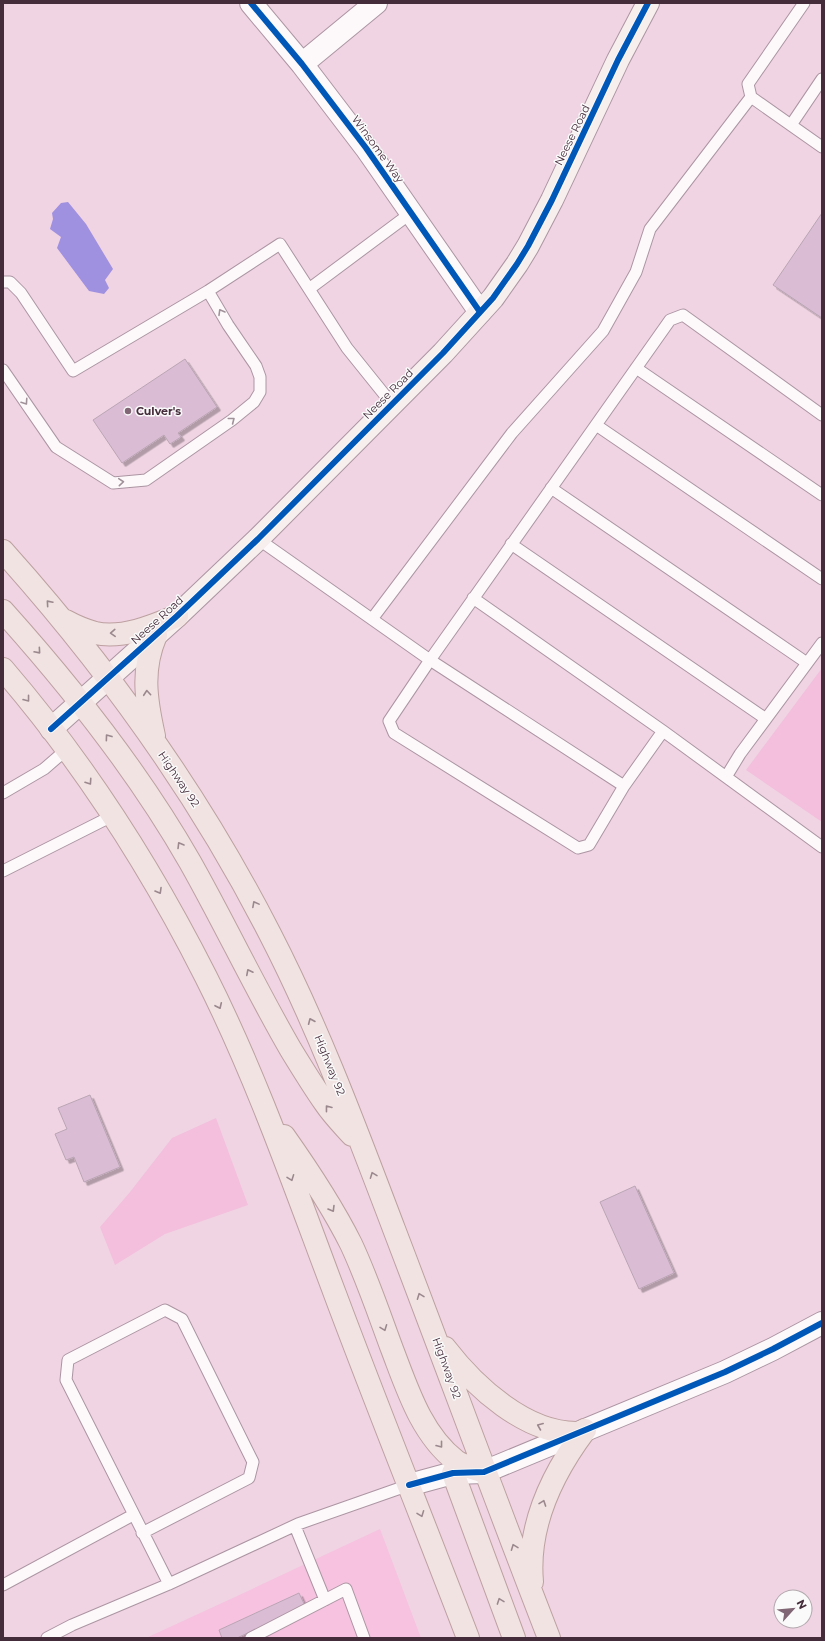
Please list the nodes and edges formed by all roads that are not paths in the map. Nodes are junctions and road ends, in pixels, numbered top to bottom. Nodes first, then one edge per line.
1 (251, 3) edge
2 (376, 3) edge
3 (648, 3) edge
4 (804, 3) edge
5 (302, 64) junction
6 (822, 79) edge
7 (751, 97) junction
8 (791, 125) junction
9 (822, 147) edge
10 (411, 213) junction
11 (3, 282) edge
12 (309, 289) junction
13 (208, 291) junction
14 (480, 312) junction
15 (636, 368) junction
16 (3, 370) edge
17 (392, 404) junction
18 (822, 415) edge
19 (596, 425) junction
20 (552, 488) junction
21 (822, 495) edge
22 (258, 539) junction
23 (512, 544) junction
24 (3, 551) edge
25 (822, 579) edge
26 (473, 598) junction
27 (3, 611) edge
28 (177, 616) junction
29 (372, 619) junction
30 (63, 620) junction
31 (156, 635) junction
32 (822, 643) edge
33 (430, 660) junction
34 (807, 663) junction
35 (3, 669) edge
36 (108, 678) junction
37 (81, 702) junction
38 (766, 719) junction
39 (51, 729) junction
40 (663, 731) junction
41 (156, 745) junction
42 (66, 750) junction
43 (726, 777) junction
44 (624, 786) junction
45 (3, 793) edge
46 (112, 816) junction
47 (822, 847) edge
48 (3, 871) edge
49 (263, 1107) junction
50 (363, 1148) junction
51 (822, 1323) edge
52 (434, 1332) junction
53 (581, 1432) junction
54 (484, 1472) junction
55 (453, 1473) junction
56 (409, 1485) junction
57 (133, 1515) junction
58 (295, 1526) junction
59 (142, 1533) junction
60 (169, 1584) junction
61 (3, 1585) edge
62 (533, 1597) junction
63 (324, 1600) junction
64 (47, 1638) edge
65 (251, 1638) edge
66 (364, 1638) edge
67 (468, 1638) edge
68 (514, 1638) edge
69 (549, 1638) edge

1 - 5 street, Winsome Way
2 - 5 street
3 - 14 street, Neese Road
4 - 7 lane
5 - 10 street, Winsome Way
6 - 8 lane
7 - 8 lane
7 - 29 lane
8 - 9 lane
10 - 12 lane
10 - 14 street, Winsome Way
11 - 13 lane
12 - 13 lane
12 - 17 lane
16 -> 13 lane
14 - 17 street, Neese Road
15 - 18 lane
15 - 19 lane
15 - 21 lane
17 - 22 street, Neese Road
19 - 20 lane
19 - 25 lane
20 - 23 lane
20 - 34 lane
22 - 28 street, Neese Road
22 - 29 lane
23 - 26 lane
23 - 38 lane
30 -> 24 main road, Highway 92
26 - 33 lane
26 - 40 lane
27 -> 37 main road
28 -> 30 main road
28 - 31 street, Neese Road
29 - 33 lane
30 - 36 main road, Highway 92
31 - 36 street, Neese Road
41 -> 31 main road
32 - 34 lane
33 - 44 lane
33 - 44 lane
34 - 38 lane
35 -> 39 main road
36 - 37 street, Neese Road
36 - 41 main road, Highway 92
37 - 39 street, Neese Road
50 -> 37 main road
38 - 43 lane
39 - 42 main road
40 - 43 lane
40 - 44 lane
50 -> 41 main road, Highway 92
42 - 45 lane
42 -> 46 main road
43 - 47 lane
46 - 48 lane
46 -> 49 main road
49 -> 54 main road
49 -> 56 main road
52 -> 50 main road, Highway 92
51 - 53 street
53 -> 52 main road
52 - 54 main road, Highway 92
53 - 54 street
62 -> 53 main road
54 - 55 street
62 -> 54 main road, Highway 92
55 - 56 street
68 -> 55 main road
56 - 58 lane
56 -> 67 main road
57 - 59 lane
57 - 59 lane
57 - 61 lane
58 - 60 lane
58 - 63 lane
59 - 60 lane
60 - 64 lane
62 - 69 main road, Highway 92
63 - 65 lane
63 - 66 lane

